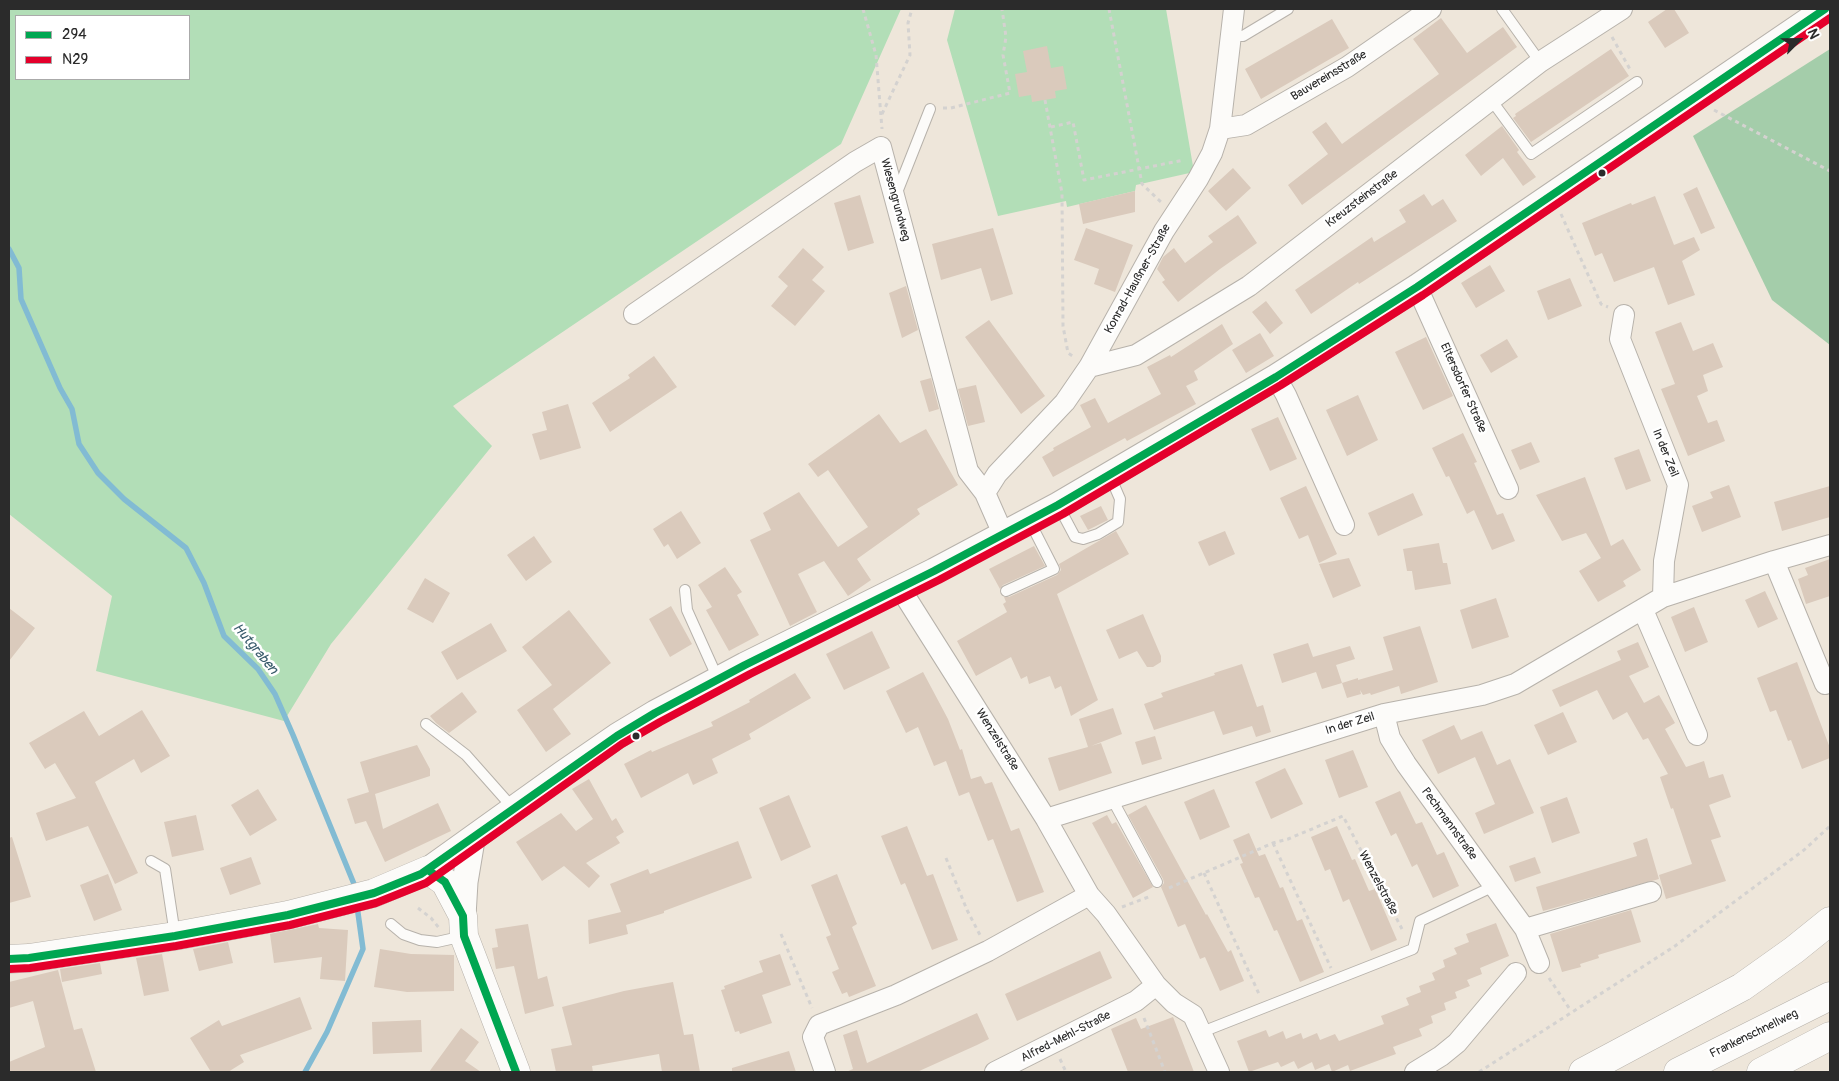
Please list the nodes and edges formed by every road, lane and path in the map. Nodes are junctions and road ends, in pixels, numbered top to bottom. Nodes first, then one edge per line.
1 (863, 9) edge
2 (912, 9) edge
3 (1002, 9) edge
4 (1109, 9) edge
5 (1234, 9) edge
6 (1288, 9) edge
7 (1431, 9) edge
8 (1502, 9) edge
9 (1622, 9) edge
10 (1825, 9) edge
11 (1604, 22) junction
12 (1230, 36) junction
13 (1540, 62) junction
14 (1637, 82) joint
15 (1046, 100) dead end
16 (1492, 101) junction
17 (1703, 102) junction
18 (930, 109) joint
19 (881, 114) junction
20 (1051, 127) junction
21 (1220, 129) junction
22 (881, 147) junction
23 (1184, 160) dead end
24 (1138, 169) junction
25 (1830, 171) edge
26 (1552, 195) junction
27 (895, 198) junction
28 (1175, 216) junction
29 (1417, 287) junction
30 (634, 314) dead end
31 (1624, 315) joint
32 (1089, 367) junction
33 (1276, 377) junction
34 (1110, 476) junction
35 (1508, 490) dead end
36 (985, 493) junction
37 (1058, 505) junction
38 (1029, 520) junction
39 (1344, 525) dead end
40 (1003, 534) junction
41 (1830, 545) edge
42 (1774, 561) junction
43 (900, 588) junction
44 (685, 590) dead end
45 (1006, 591) dead end
46 (1663, 597) junction
47 (1643, 610) junction
48 (718, 679) junction
49 (1826, 684) dead end
50 (1384, 714) junction
51 (426, 724) dead end
52 (1698, 735) dead end
53 (1111, 798) junction
54 (514, 809) junction
55 (1046, 818) junction
56 (1830, 826) edge
57 (472, 840) junction
58 (1273, 842) junction
59 (946, 858) dead end
60 (151, 861) dead end
61 (424, 872) junction
62 (1204, 873) junction
63 (1494, 886) junction
64 (1160, 887) joint
65 (1651, 892) dead end
66 (1089, 895) junction
67 (1154, 895) dead end
68 (418, 908) dead end
69 (1106, 914) junction
70 (1830, 922) edge
71 (391, 924) dead end
72 (1525, 929) junction
73 (458, 931) junction
74 (781, 934) dead end
75 (175, 936) junction
76 (1413, 949) junction
77 (988, 951) junction
78 (9, 959) edge
79 (1538, 963) joint
80 (1516, 973) dead end
81 (1336, 980) junction
82 (1156, 984) junction
83 (1830, 996) edge
84 (1136, 1001) junction
85 (1266, 1008) junction
86 (1571, 1011) junction
87 (818, 1025) junction
88 (1202, 1032) junction
89 (1830, 1036) edge
90 (516, 1072) edge
91 (825, 1072) edge
92 (995, 1072) edge
93 (1165, 1072) edge
94 (1219, 1072) edge
95 (1415, 1072) edge
96 (1479, 1072) edge
97 (1583, 1072) edge
98 (1678, 1072) edge
99 (1761, 1072) edge

1 - 19 path
2 - 19 path
3 - 18 path
4 - 24 path
5 - 12 street, Konrad-Haußner-Straße
6 - 12 lane
7 - 21 street, Bauvereinsstraße
8 - 13 lane
9 - 11 street, Kreuzsteinstraße
10 - 17 street
11 - 13 street, Kreuzsteinstraße
11 - 14 path
12 - 21 street, Konrad-Haußner-Straße
13 - 16 street, Kreuzsteinstraße
14 - 16 lane
15 - 20 path
16 - 32 street, Kreuzsteinstraße
17 - 25 path
17 - 26 street
18 - 27 lane
19 - 22 path
20 - 24 path
20 - 32 path
21 - 28 street, Konrad-Haußner-Straße
22 - 27 street, Wiesengrundweg
22 - 30 street, Wiesengrundweg
23 - 24 path
24 - 28 path
26 - 29 street
26 - 31 path
27 - 36 street, Wiesengrundweg
28 - 32 street, Konrad-Haußner-Straße
29 - 33 street
29 - 35 street, Eltersdorfer Straße
31 - 46 street, In der Zeil
32 - 36 street, Konrad-Haußner-Straße
33 - 34 street
33 - 39 street
34 - 37 street
34 - 37 lane
36 - 40 street, Wiesengrundweg
37 - 38 street
38 - 40 street
38 - 45 lane
40 - 43 street
41 - 42 street, In der Zeil
42 - 46 street, In der Zeil
42 - 49 street
43 - 48 street
43 - 55 street, Wenzelstraße
44 - 48 lane
46 - 47 street, In der Zeil
47 - 50 street, In der Zeil
47 - 52 street
48 - 54 street
50 - 53 street, In der Zeil
50 - 63 street, Pechmannstraße
51 - 54 lane
53 - 55 street, In der Zeil
53 - 64 lane
54 - 57 street
55 - 66 street, Wenzelstraße
56 - 86 path
57 - 61 street
57 - 73 street
58 - 62 path
58 - 76 path, Wenzelstraße
58 - 81 path
59 - 77 path
60 - 75 lane
61 - 73 main road
61 - 75 main road
62 - 64 path
62 - 85 path
63 - 72 street, Pechmannstraße
63 - 76 lane
65 - 72 street
66 - 69 street, Wenzelstraße
66 - 77 street
67 - 69 path
68 - 73 path
69 - 82 street, Wenzelstraße
70 - 97 main road
71 - 73 lane
72 - 79 street, Pechmannstraße
73 - 90 main road
74 - 87 path
75 - 78 main road
76 - 81 lane
77 - 87 street
79 - 86 path
80 - 95 street
81 - 85 lane
82 - 84 street, Alfred-Mehl-Straße
82 - 88 street, Wenzelstraße
83 - 98 main road, Frankenschnellweg
84 - 92 street, Alfred-Mehl-Straße
84 - 93 path
85 - 88 lane
86 - 96 path
87 - 91 street
88 - 94 street
89 - 99 main road

